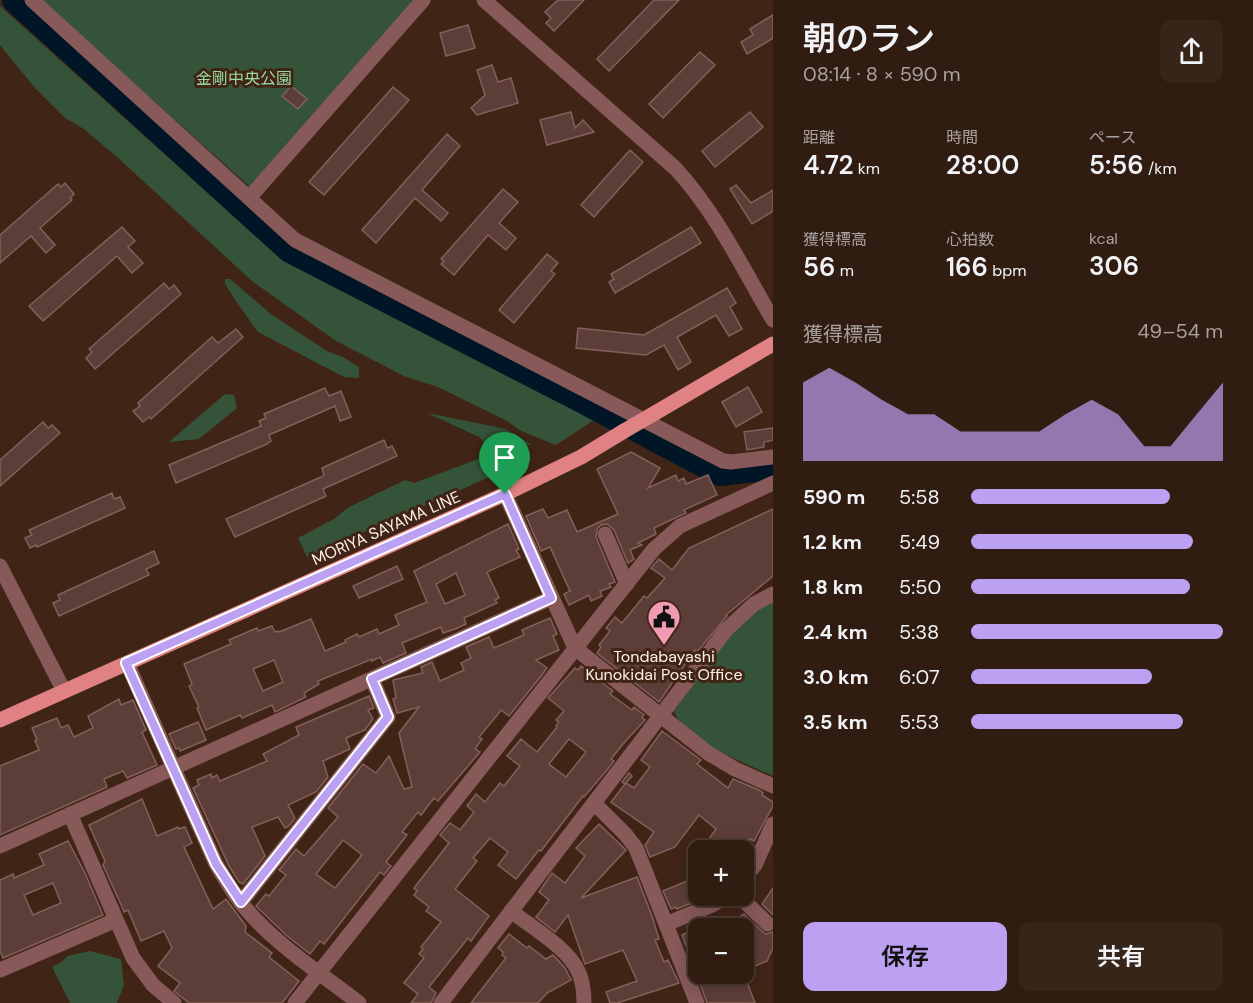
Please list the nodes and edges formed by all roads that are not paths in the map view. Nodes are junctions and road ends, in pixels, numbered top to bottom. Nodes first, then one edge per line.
1 (32, 0) edge
2 (423, 0) edge
3 (484, 0) edge
4 (249, 198) junction
5 (773, 321) edge
6 (773, 344) edge
7 (773, 457) edge
8 (773, 483) edge
9 (505, 494) junction
10 (605, 534) dead end
11 (0, 566) edge
12 (627, 584) junction
13 (773, 594) edge
14 (551, 598) junction
15 (575, 648) junction
16 (126, 663) junction
17 (372, 679) junction
18 (64, 692) junction
19 (661, 716) junction
20 (0, 720) edge
21 (174, 768) junction
22 (773, 786) edge
23 (594, 803) junction
24 (70, 814) junction
25 (773, 824) edge
26 (0, 846) edge
27 (754, 866) edge
28 (241, 902) junction
29 (710, 906) edge
30 (749, 906) edge
31 (511, 911) junction
32 (116, 920) junction
33 (666, 924) junction
34 (768, 924) dead end
35 (0, 970) edge
36 (319, 972) junction
37 (155, 997) edge
38 (174, 1003) edge
39 (295, 1003) edge
40 (358, 1003) edge
41 (441, 1003) edge
42 (584, 1003) edge
43 (697, 1003) edge

1 - 4 street
2 - 4 street
3 - 5 street
4 - 7 street
6 - 9 main road, MORIYA SAYAMA LINE, bridge
8 - 12 street
9 - 14 street
9 - 16 main road, MORIYA SAYAMA LINE
10 - 12 street
11 - 18 street
12 - 15 street
13 - 19 street
14 - 15 street
14 - 17 street
15 - 19 street
15 - 36 street
16 - 18 main road, MORIYA SAYAMA LINE
16 - 21 street
17 - 21 street
17 - 28 street
18 - 20 main road, MORIYA SAYAMA LINE
19 - 22 street
19 - 23 street
21 - 24 street
21 - 28 street
23 - 31 street
23 - 33 street
24 - 26 street
24 - 32 street
25 - 27 street
28 - 36 street
29 - 33 street
30 - 34 street
31 - 41 street
31 - 42 street
32 - 35 street
32 - 37 street
33 - 43 street
36 - 39 street
36 - 40 street
37 - 38 street

